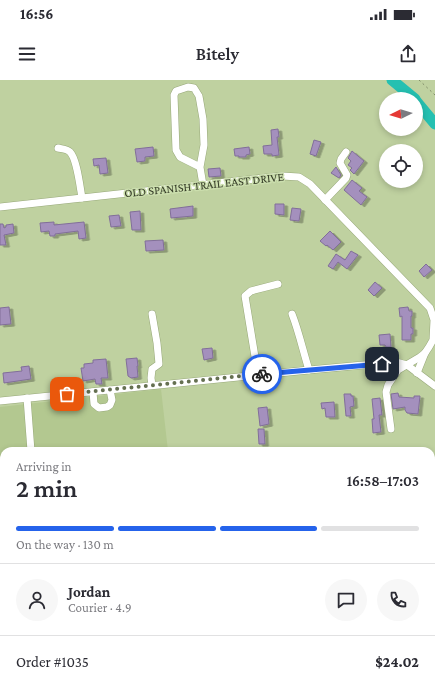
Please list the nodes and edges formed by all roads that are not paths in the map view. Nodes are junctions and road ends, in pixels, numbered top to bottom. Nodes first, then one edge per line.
1 (58, 148) dead end
2 (346, 152) dead end
3 (200, 167) junction
4 (203, 185) junction
5 (82, 198) junction
6 (325, 200) junction
7 (0, 207) edge
8 (278, 284) dead end
9 (152, 314) dead end
10 (292, 314) dead end
11 (435, 327) edge
12 (430, 350) edge
13 (407, 365) junction
14 (309, 370) junction
15 (417, 373) junction
16 (258, 375) junction
17 (152, 386) junction
18 (435, 386) edge
19 (110, 390) junction
20 (93, 392) junction
21 (27, 398) junction
22 (0, 401) edge
23 (391, 429) dead end
24 (32, 447) edge

1 - 5 street
2 - 6 street
3 - 3 street
3 - 4 street
4 - 5 street, OLD SPANISH TRAIL EAST DRIVE
4 - 6 street, OLD SPANISH TRAIL EAST DRIVE
5 - 7 street, OLD SPANISH TRAIL EAST DRIVE
6 - 11 street, OLD SPANISH TRAIL EAST DRIVE
8 - 16 street
9 - 17 street
10 - 14 street
11 - 12 street, OLD SPANISH TRAIL EAST DRIVE
12 - 13 street
12 - 15 street, OLD SPANISH TRAIL EAST DRIVE
13 - 14 street
13 - 15 street
13 - 23 street
14 - 16 street
15 - 18 street
16 - 17 street
17 - 19 street
19 - 20 street
19 - 20 street
20 - 21 street
21 - 22 street
21 - 24 street

